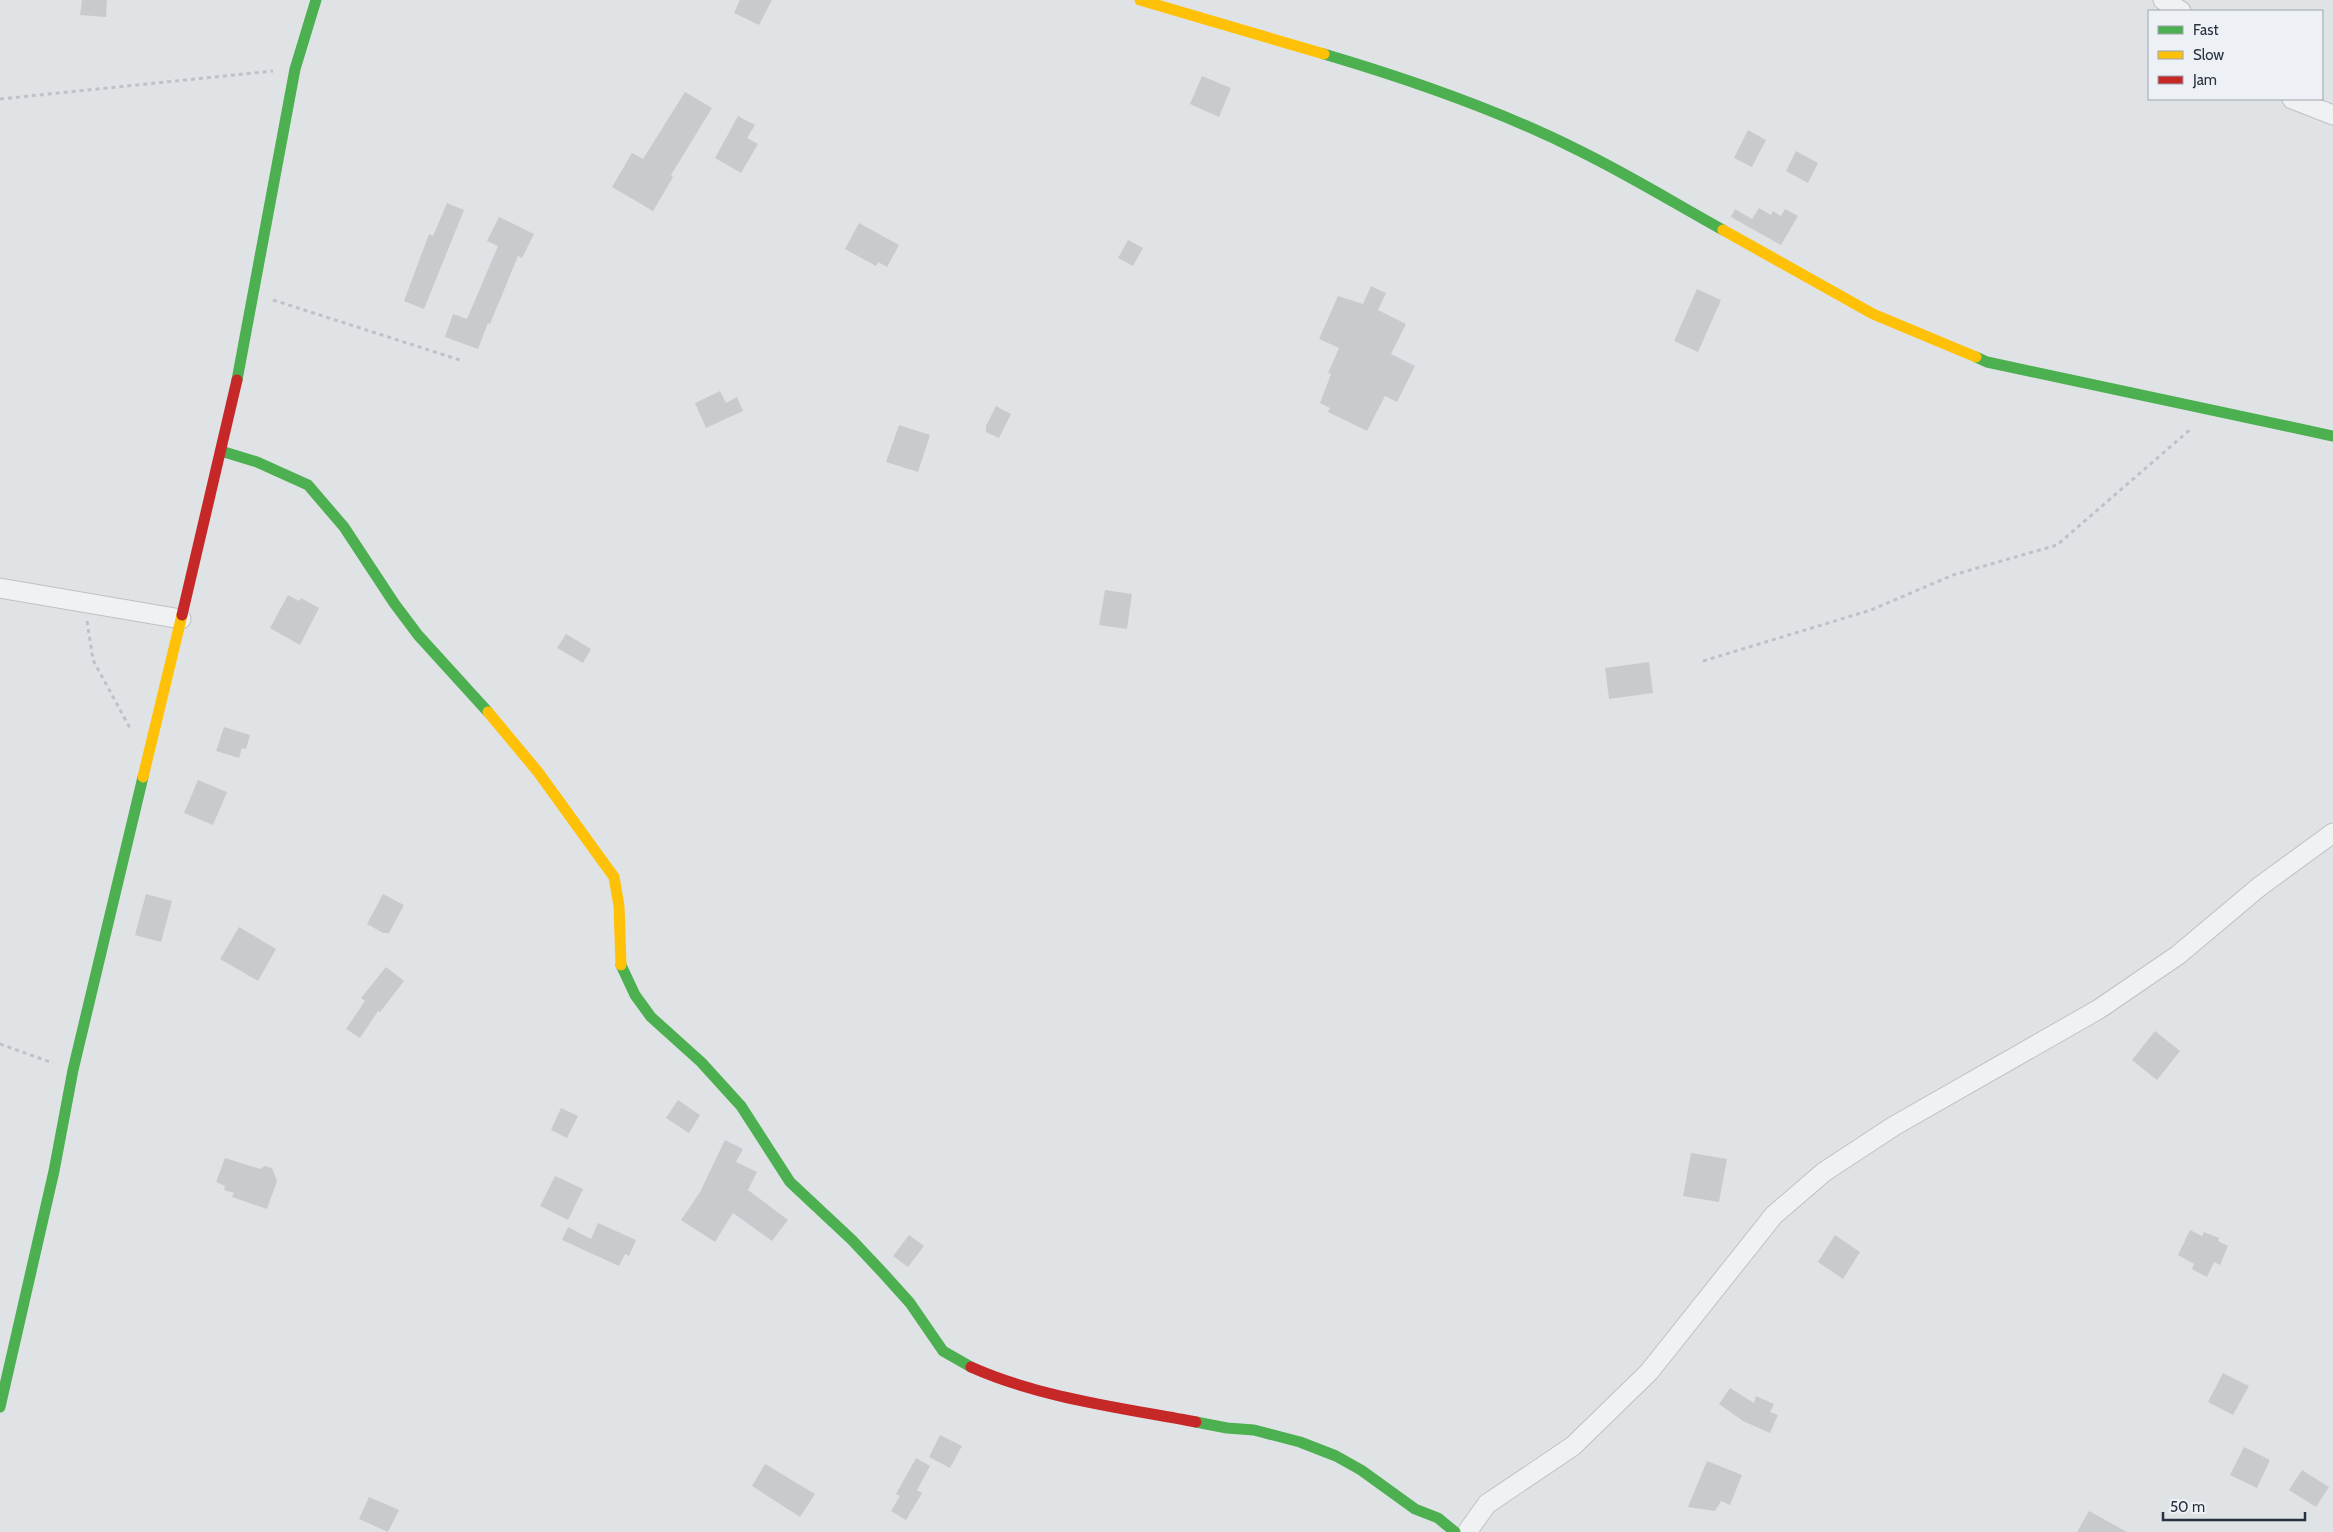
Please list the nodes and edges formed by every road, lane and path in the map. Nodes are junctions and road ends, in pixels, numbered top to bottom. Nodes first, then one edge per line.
1 (316, 0) edge
2 (1140, 0) edge
3 (2163, 0) edge
4 (2178, 10) edge
5 (295, 69) junction
6 (0, 99) edge
7 (2295, 100) edge
8 (2333, 115) edge
9 (253, 294) junction
10 (463, 361) dead end
11 (2211, 410) junction
12 (2333, 436) edge
13 (221, 451) junction
14 (0, 588) edge
15 (84, 603) junction
16 (182, 619) junction
17 (1703, 661) dead end
18 (151, 751) junction
19 (2333, 833) edge
20 (0, 1044) edge
21 (73, 1070) junction
22 (0, 1406) edge
23 (1455, 1532) edge
24 (1467, 1532) edge

1 - 5 street
2 - 11 street
3 - 4 street
5 - 6 path
5 - 9 street
7 - 8 street
9 - 10 path
9 - 13 street
11 - 12 street
11 - 17 path
13 - 16 street
13 - 23 street
14 - 15 street
15 - 16 street
15 - 18 path
16 - 18 street
18 - 21 street
19 - 24 street
20 - 21 path
21 - 22 street

